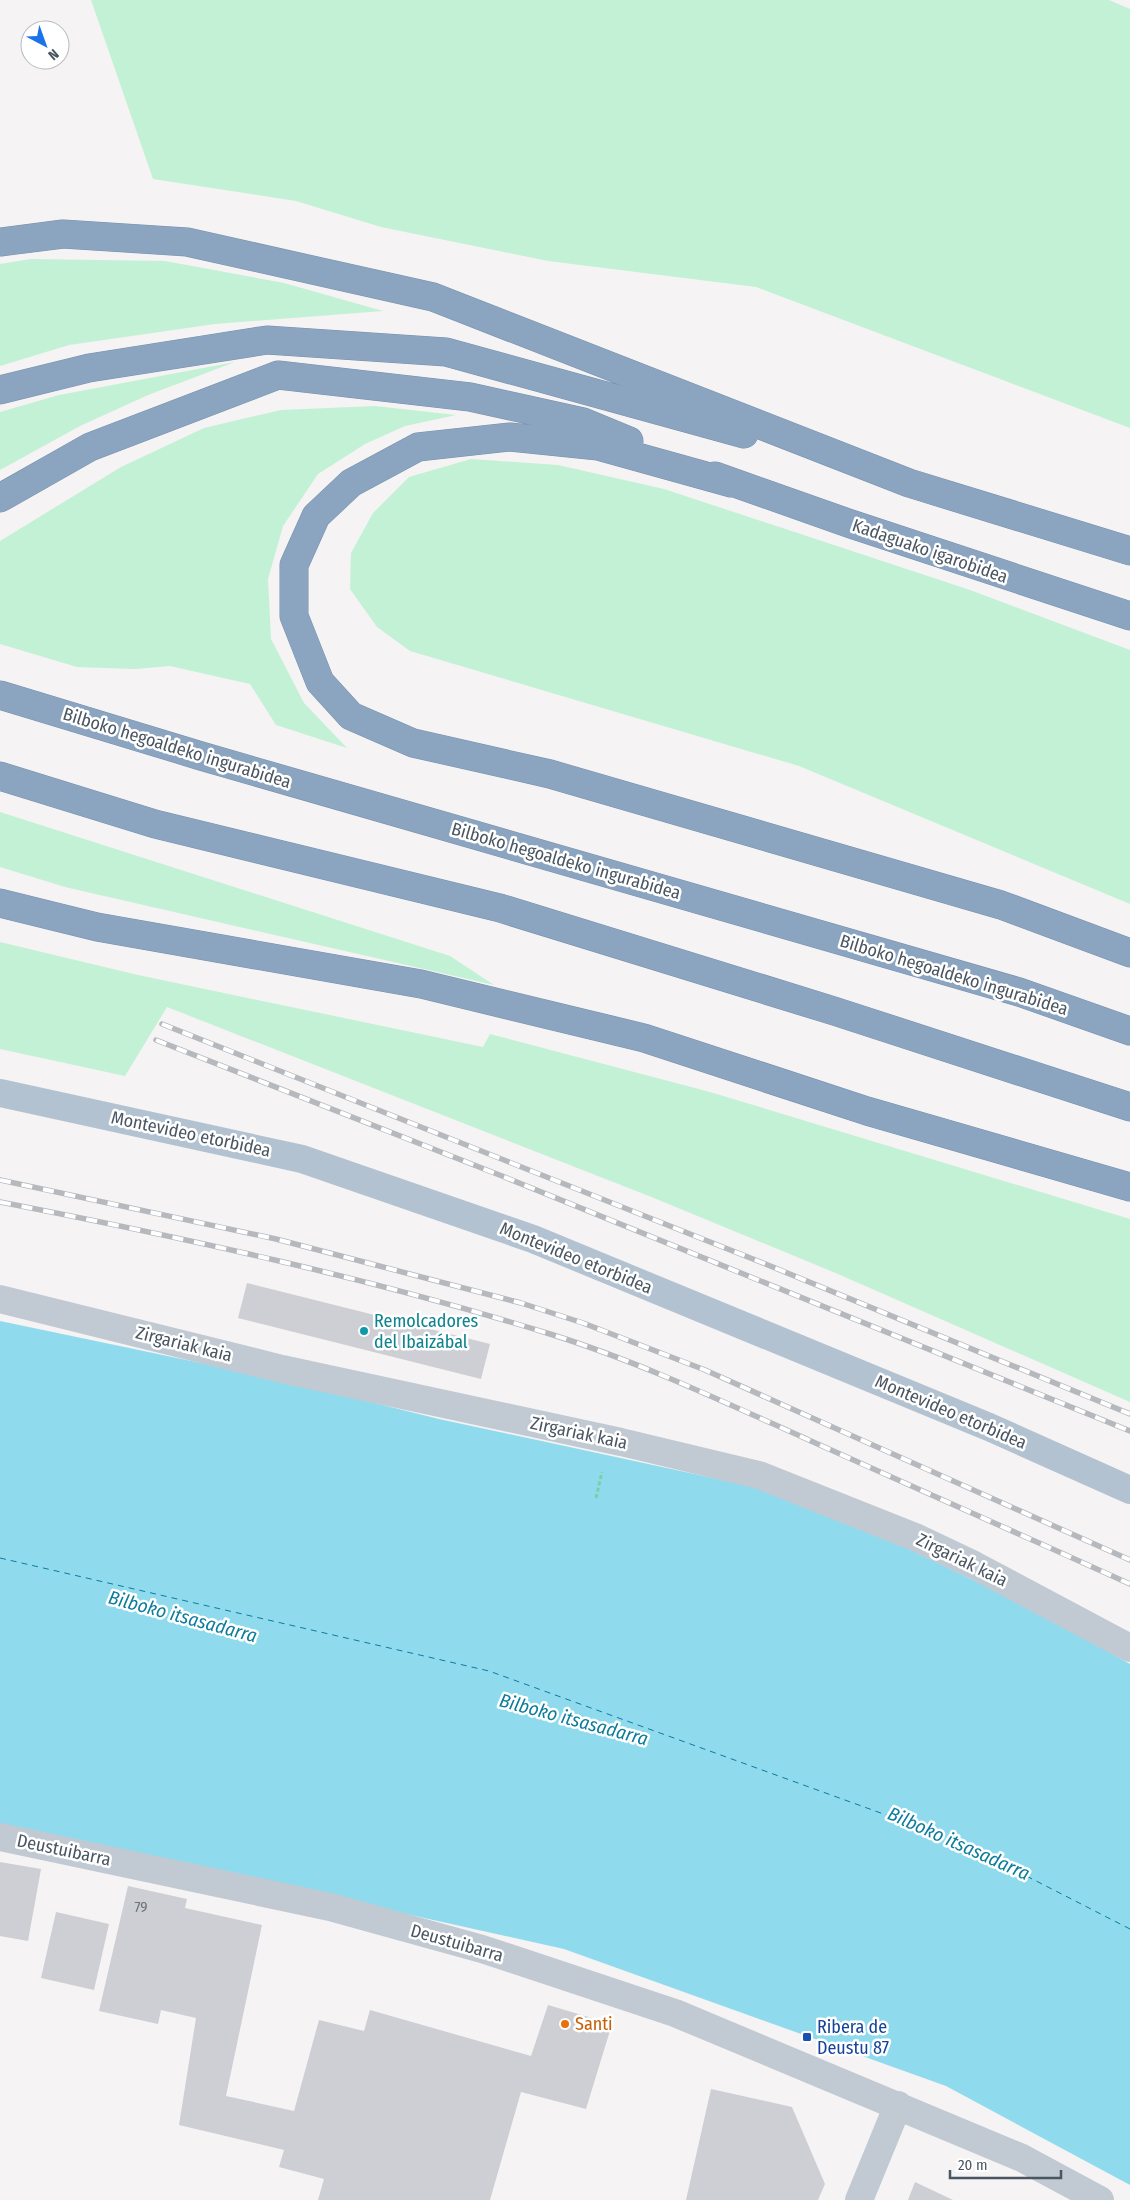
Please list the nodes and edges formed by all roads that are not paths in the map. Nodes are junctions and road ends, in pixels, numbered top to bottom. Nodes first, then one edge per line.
1 (0, 242) edge
2 (0, 390) edge
3 (888, 474) junction
4 (732, 483) junction
5 (0, 498) edge
6 (1130, 551) edge
7 (1130, 616) edge
8 (0, 695) edge
9 (0, 776) edge
10 (0, 903) edge
11 (1130, 953) edge
12 (1130, 1031) edge
13 (0, 1093) edge
14 (1130, 1108) edge
15 (1130, 1187) edge
16 (0, 1299) edge
17 (1130, 1490) edge
18 (1130, 1648) edge
19 (0, 1837) edge
20 (898, 2105) junction
21 (859, 2200) edge
22 (1100, 2200) edge

1 - 3 highway
2 - 3 highway
3 - 6 highway
4 - 5 highway
4 - 7 highway, Kadaguako igarobidea
4 - 11 highway
8 - 12 highway, Bilboko hegoaldeko ingurabidea
9 - 14 highway
10 - 15 highway
13 - 17 main road, Montevideo etorbidea
16 - 18 street, Zirgariak kaia
19 - 20 street, Deustuibarra
20 - 21 street
20 - 22 street, Deustuibarra

